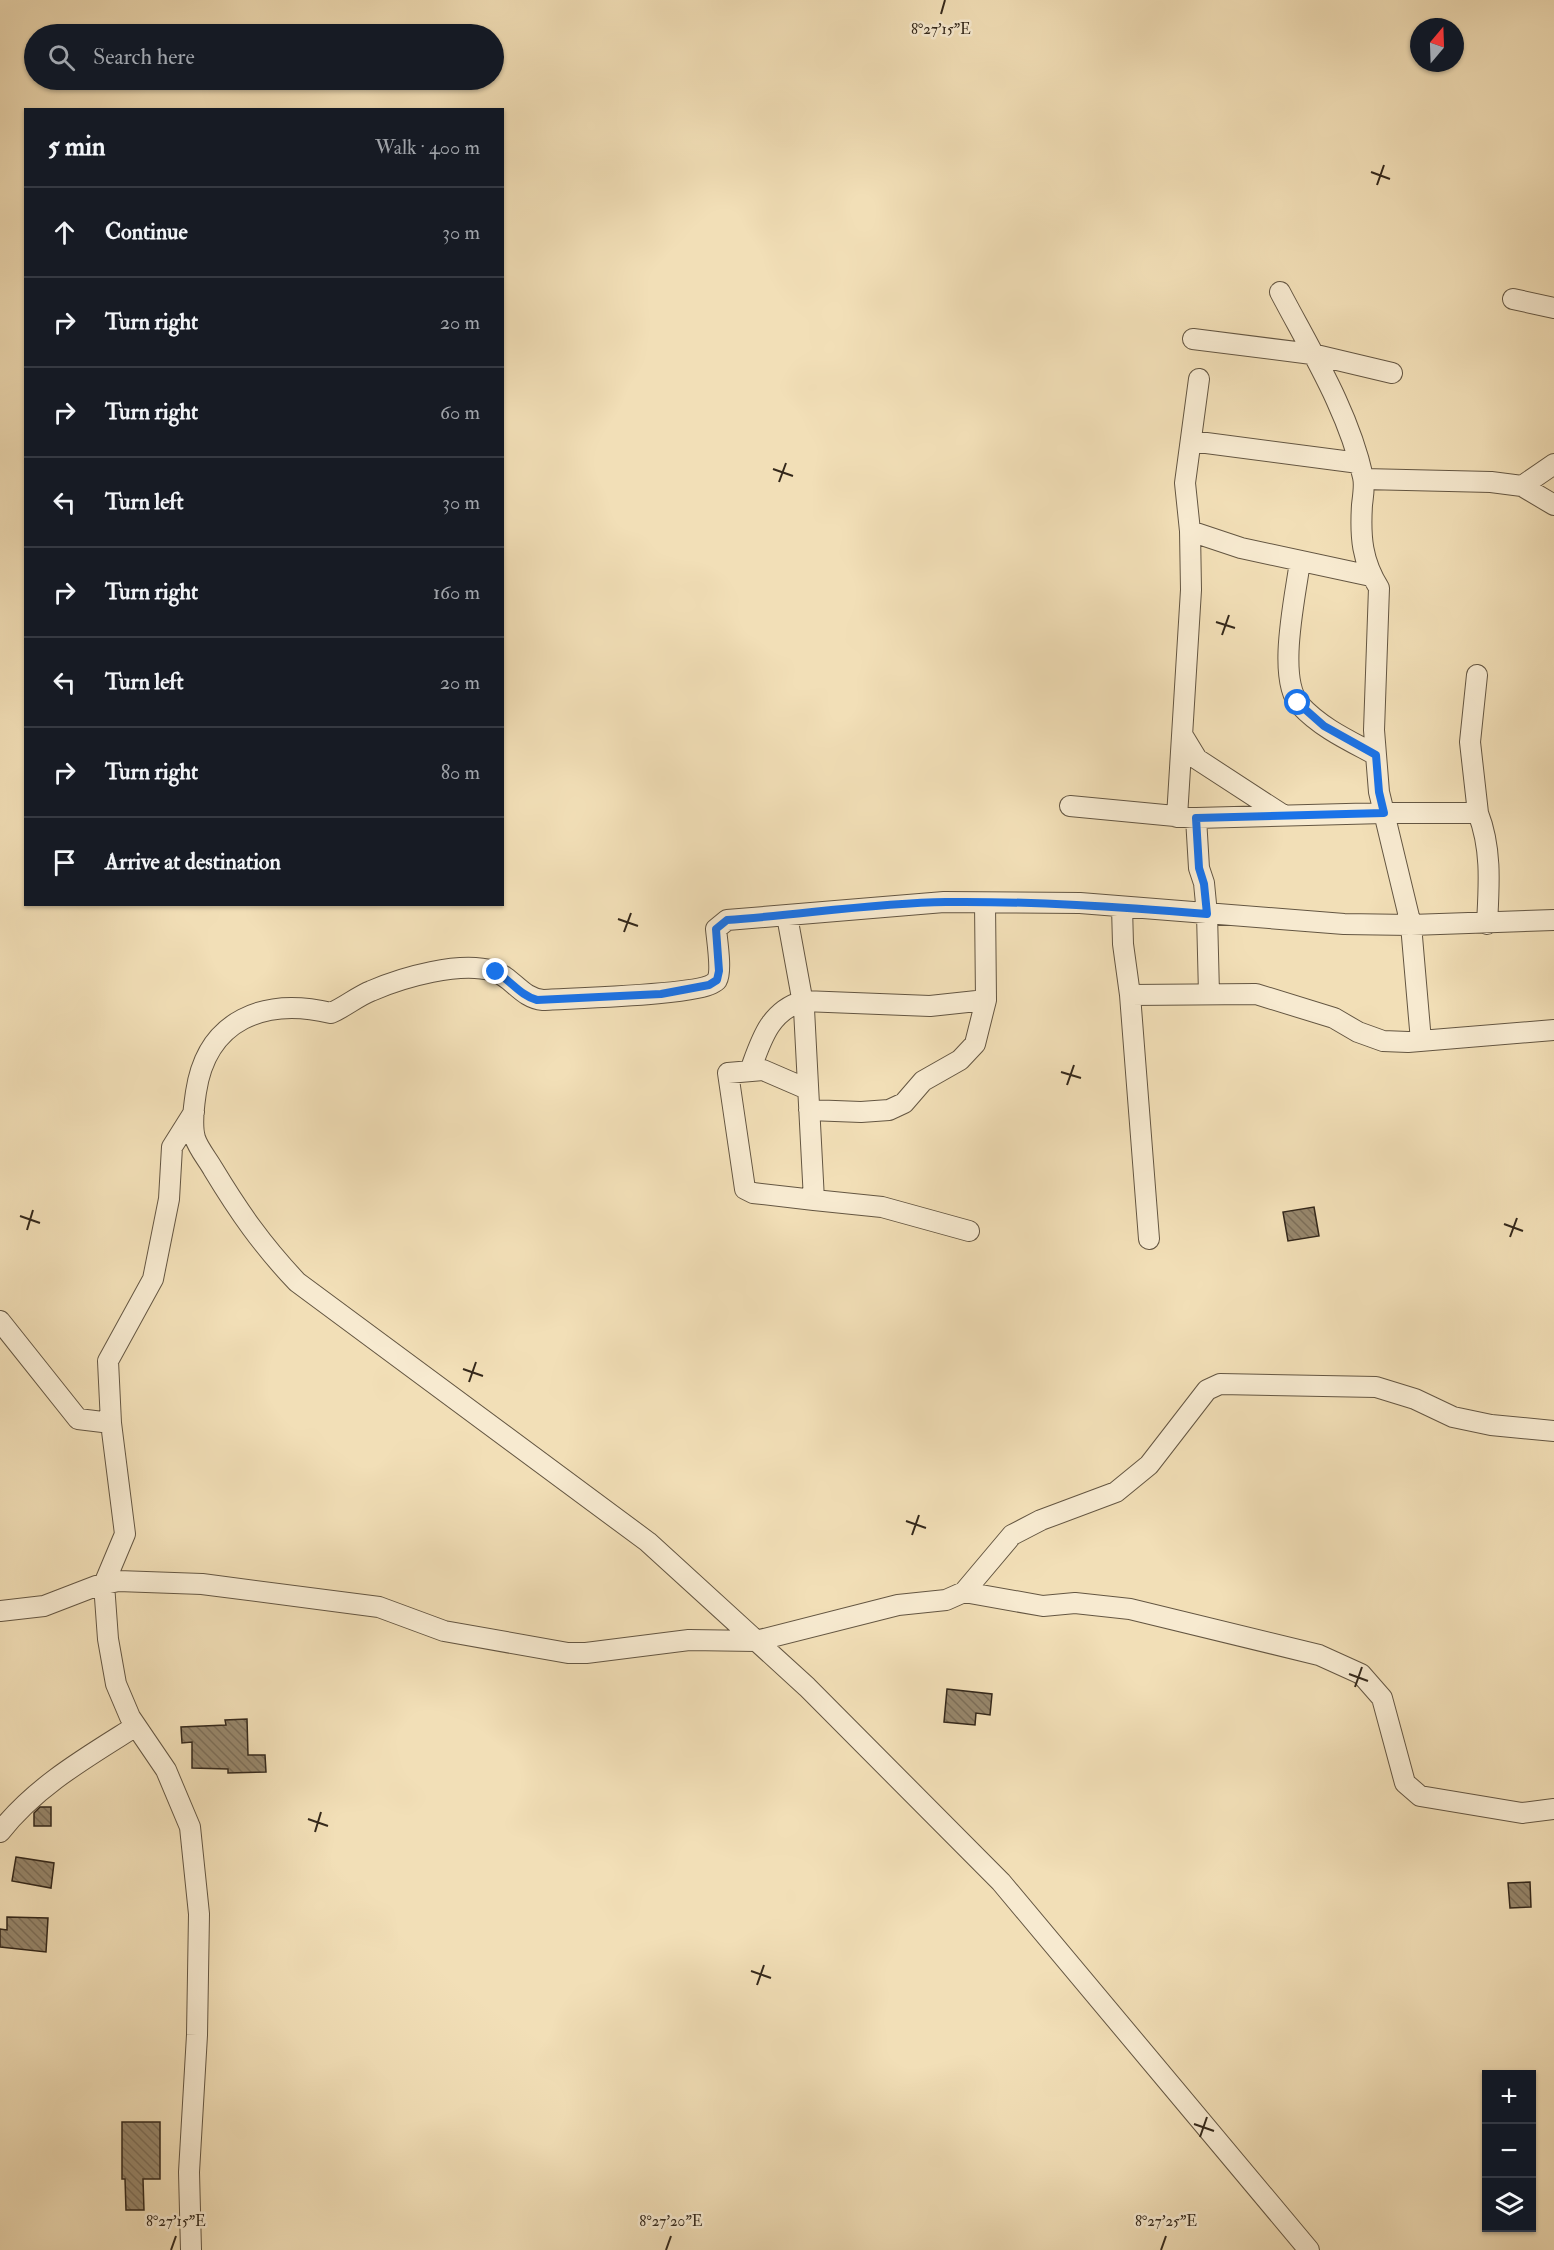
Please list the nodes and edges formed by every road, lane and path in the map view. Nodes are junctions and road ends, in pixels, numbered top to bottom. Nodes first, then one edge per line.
1 (1280, 292) dead end
2 (1513, 299) dead end
3 (1554, 308) edge
4 (1193, 339) dead end
5 (1312, 354) junction
6 (1392, 373) dead end
7 (1199, 379) dead end
8 (1191, 441) junction
9 (1554, 464) edge
10 (1361, 471) junction
11 (1522, 486) junction
12 (1554, 505) edge
13 (1190, 531) junction
14 (1300, 561) junction
15 (1371, 576) junction
16 (1477, 675) dead end
17 (1183, 736) junction
18 (1376, 755) junction
19 (1070, 806) dead end
20 (1384, 813) junction
21 (1478, 813) junction
22 (1283, 815) junction
23 (1187, 818) junction
24 (985, 903) junction
25 (1122, 907) junction
26 (1207, 914) junction
27 (787, 915) junction
28 (1554, 920) edge
29 (1487, 924) junction
30 (1411, 925) junction
31 (1209, 994) junction
32 (1130, 995) junction
33 (986, 1000) junction
34 (803, 1001) junction
35 (1554, 1030) edge
36 (1421, 1041) junction
37 (750, 1071) junction
38 (807, 1089) junction
39 (809, 1110) junction
40 (194, 1112) junction
41 (814, 1200) junction
42 (969, 1231) dead end
43 (1149, 1239) dead end
44 (0, 1321) edge
45 (111, 1423) junction
46 (1554, 1431) edge
47 (104, 1584) junction
48 (964, 1592) junction
49 (0, 1611) edge
50 (756, 1641) junction
51 (136, 1726) junction
52 (1554, 1809) edge
53 (0, 1832) edge
54 (191, 2250) edge
55 (1309, 2250) edge

1 - 5 street
2 - 3 street
4 - 5 street
5 - 6 street
5 - 10 street
7 - 8 street
8 - 10 street
8 - 13 street
9 - 11 street
10 - 11 street
10 - 15 street
11 - 12 street
13 - 14 street
13 - 17 street
14 - 15 street
14 - 18 street
15 - 18 street
16 - 21 street
17 - 22 street
17 - 23 street
18 - 20 street
19 - 23 street
20 - 21 street
20 - 22 street
20 - 30 street
21 - 29 street
22 - 23 street
23 - 26 street
24 - 25 street
24 - 27 street
24 - 33 street
25 - 26 street
25 - 32 street
26 - 30 street
26 - 31 street
27 - 34 street
27 - 40 street
28 - 29 street
29 - 30 street
30 - 36 street
31 - 32 street
31 - 36 street
32 - 43 street
33 - 34 street
33 - 39 street
34 - 37 street
34 - 38 street
35 - 36 street
37 - 38 street
37 - 41 street
38 - 39 street
39 - 41 street
40 - 45 street
40 - 50 street
41 - 42 street
44 - 45 street
45 - 47 street
46 - 48 street
47 - 49 street
47 - 50 street
47 - 51 street
48 - 50 street
48 - 52 street
50 - 55 street
51 - 53 street
51 - 54 street

